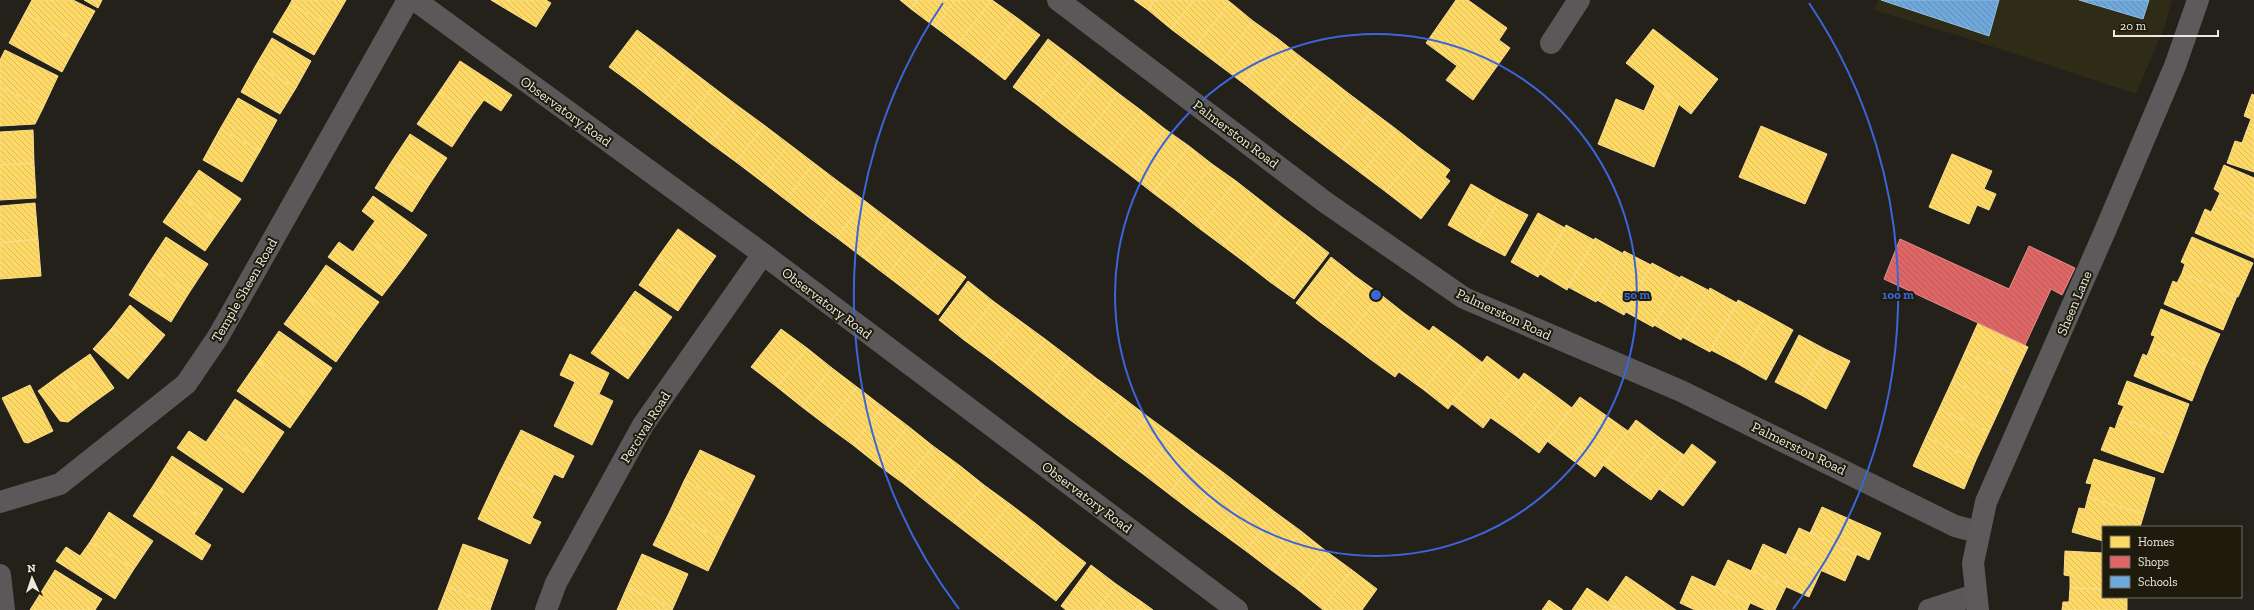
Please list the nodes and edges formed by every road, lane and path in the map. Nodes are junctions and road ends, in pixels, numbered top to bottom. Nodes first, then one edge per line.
1 (408, 0) edge
2 (415, 0) edge
3 (1058, 0) edge
4 (1579, 0) edge
5 (2198, 0) edge
6 (1551, 43) dead end
7 (763, 254) junction
8 (0, 502) edge
9 (1978, 532) junction
10 (0, 575) edge
11 (1977, 603) edge
12 (4, 610) edge
13 (546, 610) edge
14 (1237, 610) edge
15 (1928, 610) edge

1 - 8 street, Temple Sheen Road
2 - 7 street, Observatory Road
3 - 9 street, Palmerston Road
4 - 6 street
5 - 9 main road, Sheen Lane
7 - 13 street, Percival Road
7 - 14 street, Observatory Road
9 - 11 main road, Sheen Lane
10 - 12 street
11 - 15 street

